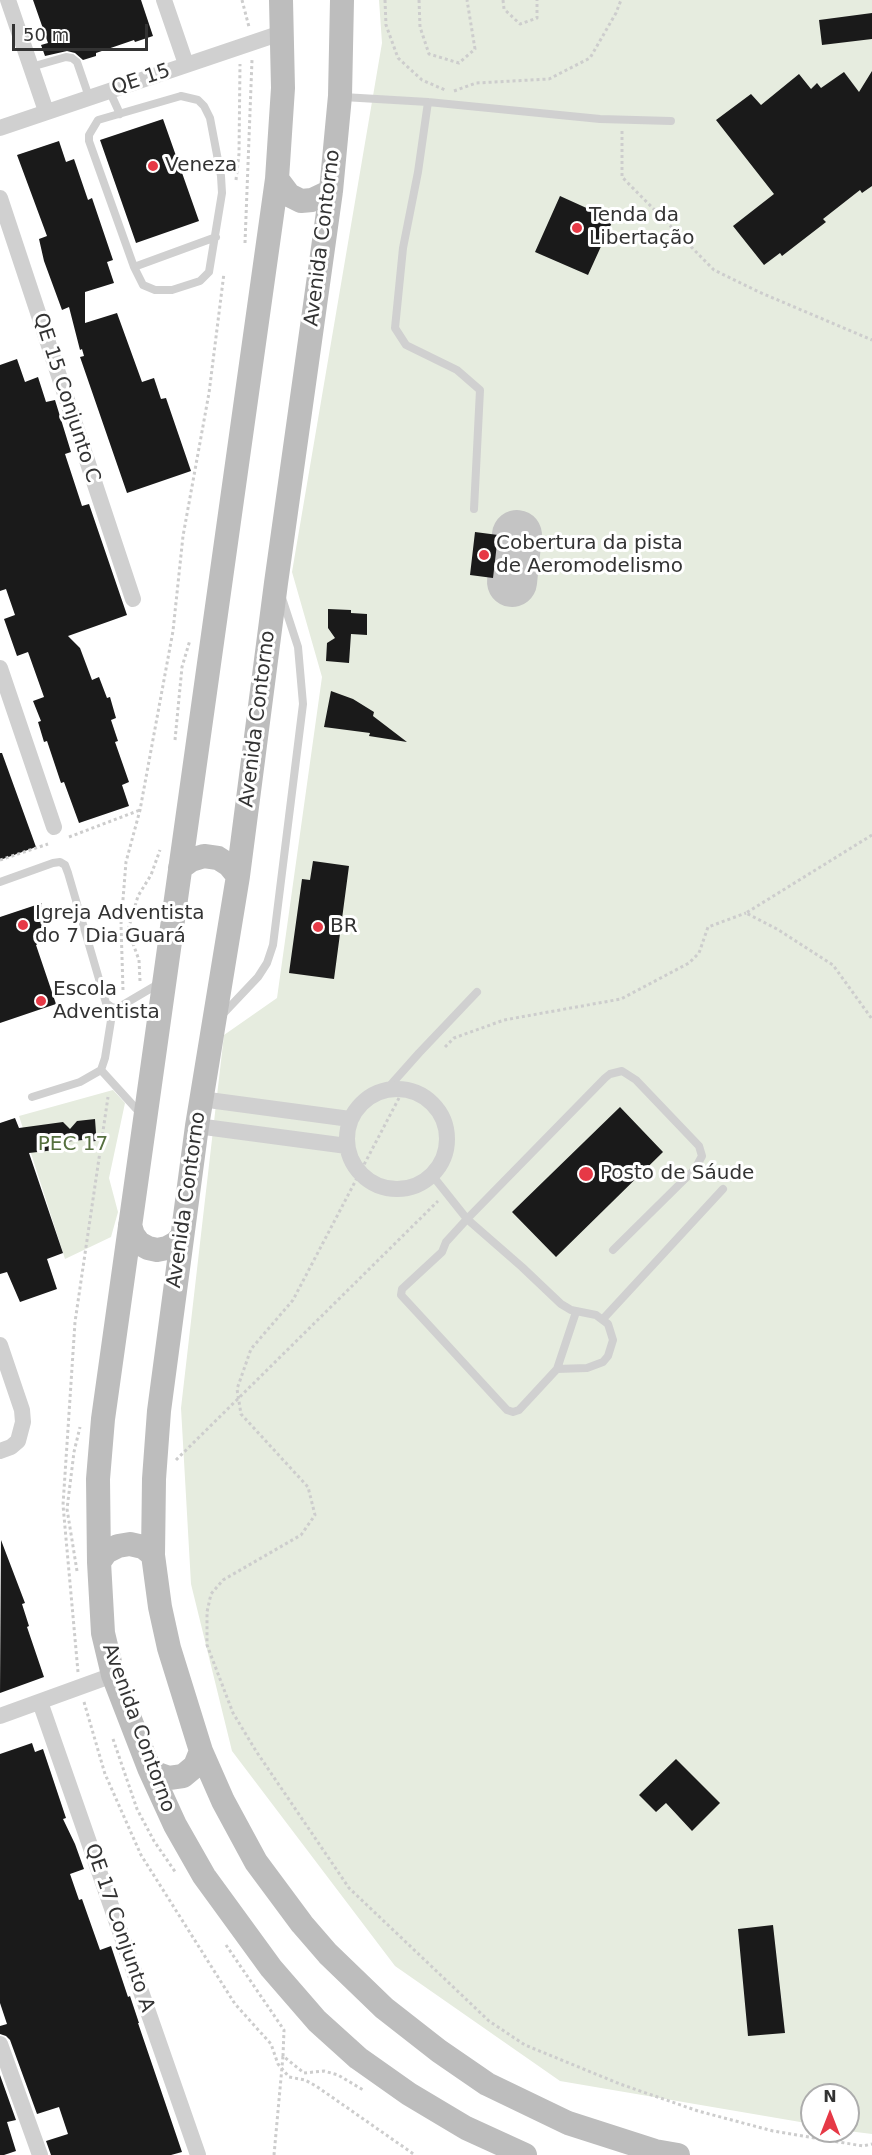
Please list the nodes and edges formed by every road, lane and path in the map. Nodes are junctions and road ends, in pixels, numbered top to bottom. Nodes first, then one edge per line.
1 (8, 0) edge
2 (164, 0) edge
3 (281, 0) edge
4 (342, 0) edge
5 (385, 0) edge
6 (419, 0) edge
7 (467, 0) edge
8 (503, 0) edge
9 (537, 0) edge
10 (621, 0) edge
11 (281, 33) junction
12 (186, 64) junction
13 (31, 67) junction
14 (109, 90) junction
15 (340, 96) junction
16 (89, 97) junction
17 (428, 102) junction
18 (46, 111) junction
19 (120, 114) junction
20 (622, 120) junction
21 (671, 121) dead end
22 (0, 128) edge
23 (277, 179) junction
24 (331, 191) junction
25 (0, 198) edge
26 (216, 237) junction
27 (134, 267) junction
28 (872, 340) edge
29 (474, 509) dead end
30 (276, 583) junction
31 (133, 599) dead end
32 (0, 668) edge
33 (54, 827) dead end
34 (872, 835) edge
35 (180, 868) junction
36 (238, 876) junction
37 (0, 882) edge
38 (746, 913) junction
39 (163, 981) junction
40 (477, 992) dead end
41 (113, 1008) junction
42 (872, 1018) edge
43 (213, 1024) junction
44 (437, 1055) dead end
45 (101, 1070) junction
46 (395, 1089) junction
47 (32, 1097) dead end
48 (201, 1099) junction
49 (145, 1118) junction
50 (350, 1119) junction
51 (197, 1126) junction
52 (346, 1146) junction
53 (359, 1172) junction
54 (432, 1175) junction
55 (723, 1189) dead end
56 (446, 1194) junction
57 (467, 1219) junction
58 (130, 1225) junction
59 (182, 1236) junction
60 (613, 1250) dead end
61 (576, 1312) junction
62 (603, 1319) junction
63 (0, 1345) edge
64 (557, 1369) junction
65 (239, 1399) junction
66 (0, 1451) edge
67 (154, 1479) junction
68 (153, 1555) junction
69 (99, 1562) junction
70 (113, 1675) junction
71 (40, 1702) junction
72 (0, 1716) edge
73 (201, 1751) junction
74 (149, 1768) junction
75 (0, 2044) edge
76 (283, 2056) dead end
77 (872, 2144) edge
78 (40, 2155) edge
79 (198, 2155) edge
80 (274, 2155) edge
81 (525, 2155) edge
82 (678, 2155) edge

1 - 13 street
2 - 12 street
3 - 11 main road, Avenida Contorno
4 - 15 main road, Avenida Contorno
5 - 10 path
6 - 7 path
8 - 9 path
11 - 12 street, QE 15
11 - 23 main road, Avenida Contorno
12 - 14 street, QE 15
13 - 16 lane
13 - 18 street
14 - 16 street, QE 15
14 - 19 lane
15 - 17 lane
15 - 24 main road, Avenida Contorno
16 - 18 street, QE 15
17 - 20 lane
17 - 29 lane
18 - 22 street, QE 15
19 - 26 lane
19 - 27 lane
20 - 21 lane
20 - 28 path
23 - 24 main road
23 - 35 main road, Avenida Contorno
24 - 30 main road, Avenida Contorno
25 - 31 street, QE 15 Conjunto C
26 - 27 lane
26 - 27 lane
30 - 36 main road, Avenida Contorno
30 - 43 lane
32 - 33 street
34 - 38 path
35 - 36 main road
35 - 39 main road, Avenida Contorno
36 - 43 main road, Avenida Contorno
37 - 41 lane
38 - 42 path
38 - 44 path
39 - 41 lane
39 - 49 main road, Avenida Contorno
40 - 46 lane
41 - 45 lane
43 - 48 main road, Avenida Contorno
45 - 47 lane
45 - 49 lane
46 - 50 street
46 - 53 path
46 - 54 street
48 - 50 street
48 - 51 main road, Avenida Contorno
49 - 58 main road, Avenida Contorno
50 - 52 street
51 - 52 street
51 - 59 main road, Avenida Contorno
52 - 53 street
53 - 54 street
53 - 65 path
54 - 56 lane
55 - 62 lane
56 - 57 lane
56 - 65 path
57 - 60 lane
57 - 61 lane
57 - 64 lane
58 - 59 main road
58 - 69 main road, Avenida Contorno
59 - 67 main road, Avenida Contorno
61 - 62 lane
61 - 64 lane
62 - 64 lane
63 - 66 street
65 - 67 path
65 - 77 path
67 - 68 main road, Avenida Contorno
68 - 69 main road
68 - 73 main road, Avenida Contorno
69 - 70 main road, Avenida Contorno
70 - 71 street
70 - 74 main road, Avenida Contorno
71 - 72 street
71 - 79 street, QE 17 Conjunto A
73 - 74 main road
73 - 82 main road, Avenida Contorno
74 - 81 main road, Avenida Contorno
75 - 78 street
76 - 80 path

